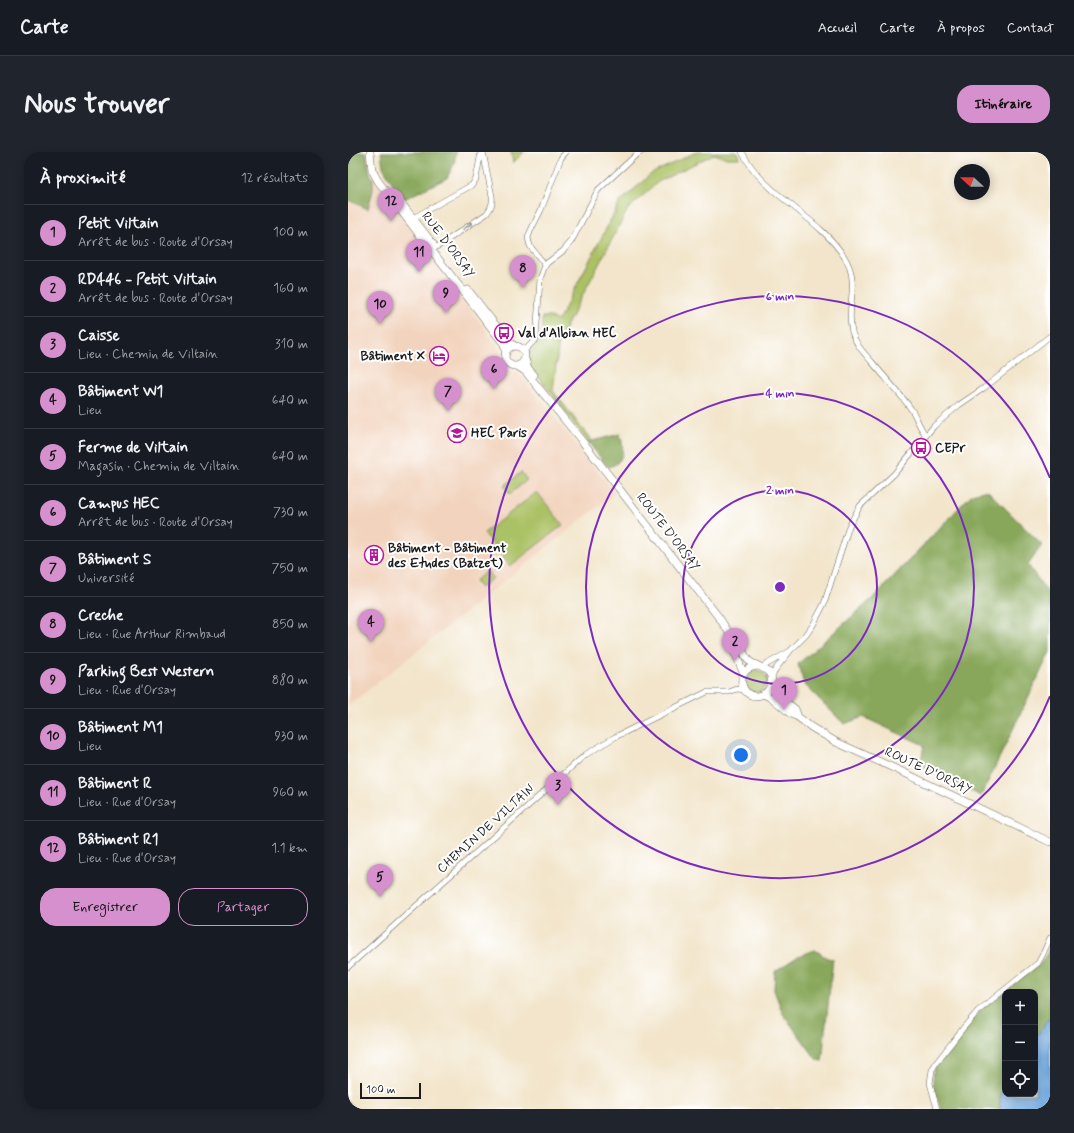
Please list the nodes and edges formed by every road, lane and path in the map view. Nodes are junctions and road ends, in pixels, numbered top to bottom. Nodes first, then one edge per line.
1 (371, 152) edge
2 (482, 152) edge
3 (566, 152) edge
4 (641, 152) edge
5 (742, 152) edge
6 (412, 221) junction
7 (434, 248) junction
8 (545, 265) junction
9 (1050, 336) edge
10 (515, 346) junction
11 (524, 351) junction
12 (506, 353) junction
13 (525, 359) junction
14 (517, 366) junction
15 (926, 435) junction
16 (586, 446) junction
17 (729, 634) junction
18 (790, 651) junction
19 (760, 666) junction
20 (744, 673) junction
21 (771, 681) junction
22 (741, 687) junction
23 (763, 694) junction
24 (798, 717) junction
25 (1050, 842) edge
26 (1050, 938) edge
27 (348, 967) edge
28 (348, 1102) edge
29 (353, 1109) edge
30 (937, 1109) edge

1 - 6 main road, RUE D'ORSAY
2 - 6 street
7 -> 2 street
3 - 8 street
4 - 8 street
5 - 15 street
6 - 7 main road, RUE D'ORSAY
7 - 10 main road, RUE D'ORSAY
7 - 12 main road, RUE D'ORSAY
8 - 11 street
9 - 15 street
10 - 11 main road
10 - 12 main road
11 - 13 main road
12 - 14 main road
13 - 14 main road
13 - 16 main road, ROUTE D'ORSAY
14 - 16 main road, ROUTE D'ORSAY
15 - 18 street
16 - 17 main road, ROUTE D'ORSAY
17 - 19 main road, ROUTE D'ORSAY
17 - 20 main road, ROUTE D'ORSAY
18 - 19 street
18 - 21 street
19 - 20 main road
19 - 21 main road
20 - 22 main road
21 - 23 main road
21 - 24 main road, ROUTE D'ORSAY
22 - 23 main road
22 - 27 street, CHEMIN DE VILTAIN
23 - 24 main road, ROUTE D'ORSAY
24 - 25 main road, ROUTE D'ORSAY
26 - 30 street
28 - 29 street

